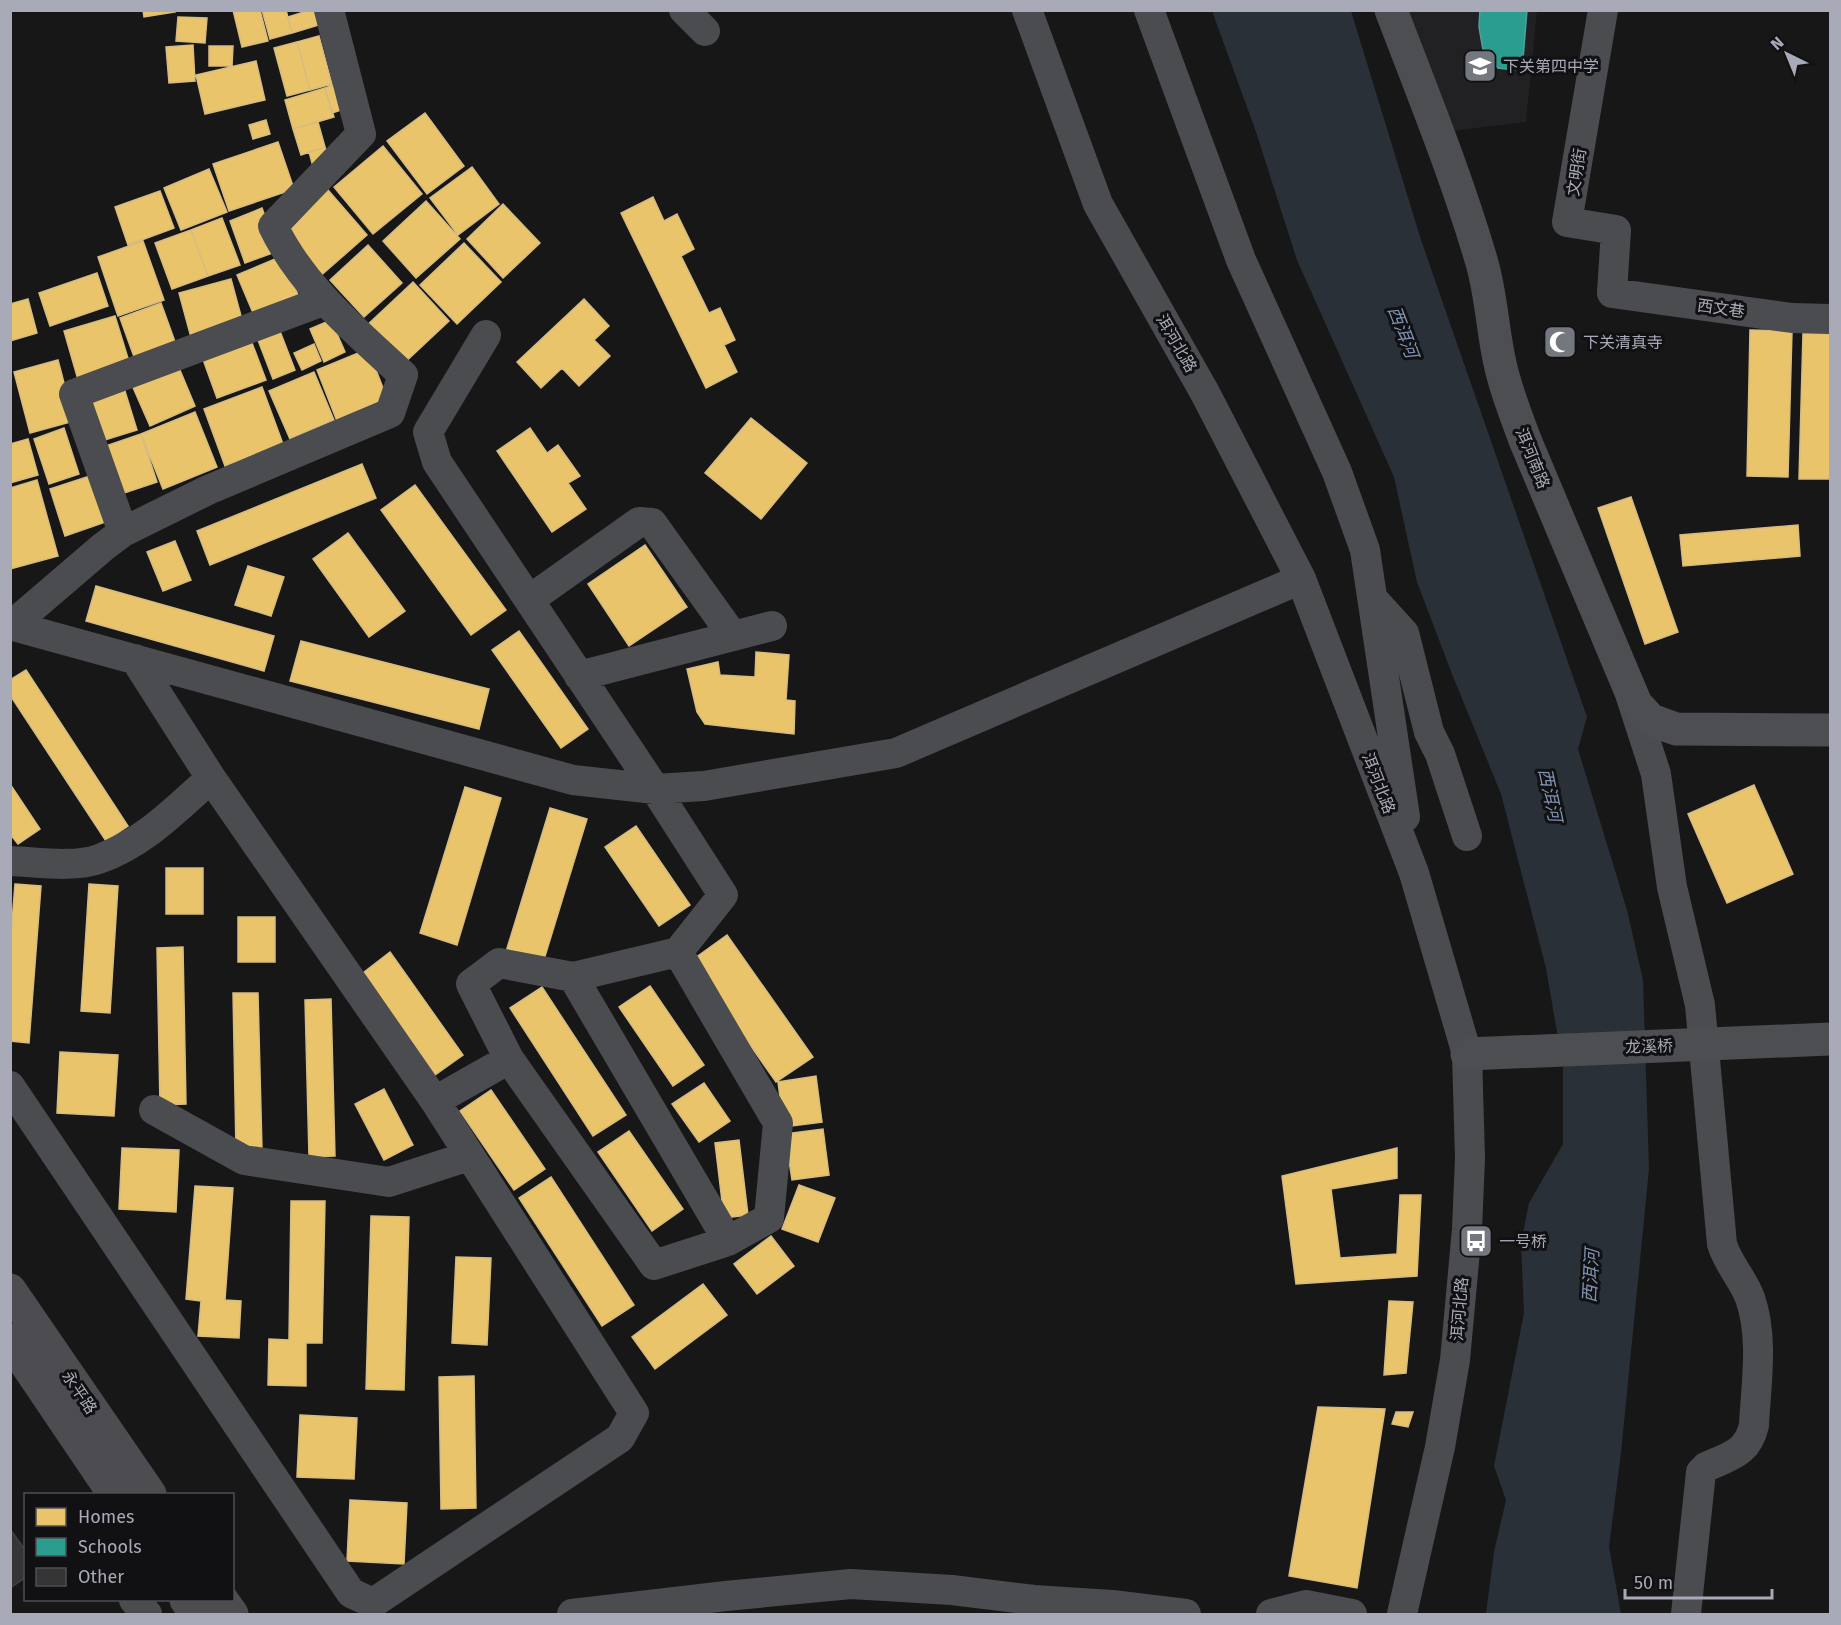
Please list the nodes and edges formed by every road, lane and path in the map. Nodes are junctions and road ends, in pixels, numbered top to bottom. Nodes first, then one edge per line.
1 (329, 10) edge
2 (684, 10) edge
3 (1027, 10) edge
4 (1149, 10) edge
5 (1392, 10) edge
6 (1603, 10) edge
7 (705, 31) dead end
8 (1612, 293) joint
9 (323, 301) junction
10 (1830, 319) edge
11 (486, 335) dead end
12 (123, 532) junction
13 (1301, 579) junction
14 (1373, 599) junction
15 (529, 600) junction
16 (11, 625) edge
17 (772, 626) dead end
18 (734, 636) junction
19 (135, 658) junction
20 (579, 676) junction
21 (1632, 697) junction
22 (1830, 730) edge
23 (211, 778) junction
24 (655, 789) junction
25 (1467, 836) dead end
26 (10, 861) edge
27 (1414, 873) junction
28 (678, 952) junction
29 (573, 977) junction
30 (1830, 1039) edge
31 (1467, 1053) junction
32 (509, 1059) junction
33 (10, 1086) edge
34 (435, 1101) junction
35 (154, 1110) dead end
36 (470, 1156) junction
37 (728, 1241) junction
38 (10, 1290) edge
39 (10, 1340) edge
40 (113, 1493) edge
41 (149, 1493) edge
42 (136, 1601) edge
43 (187, 1601) edge
44 (223, 1601) edge
45 (736, 1605) edge
46 (376, 1609) edge
47 (147, 1614) edge
48 (196, 1614) edge
49 (232, 1614) edge
50 (572, 1614) edge
51 (1186, 1614) edge
52 (1271, 1614) edge
53 (1352, 1614) edge
54 (1402, 1614) edge
55 (1686, 1614) edge

1 - 9 street
2 - 7 street
3 - 13 street, 洱河北路
4 - 14 street
5 - 21 main road, 洱河南路
6 - 8 street, 文明街
8 - 10 street, 西文巷
9 - 12 street
9 - 12 street
11 - 15 street
12 - 16 street
13 - 24 street
13 - 27 street, 洱河北路
14 - 25 street
14 - 27 street
15 - 18 street
15 - 20 street
16 - 19 street
17 - 18 street
18 - 20 street
19 - 23 street
19 - 24 street
20 - 24 street
21 - 22 main road, 洱河南路
21 - 55 street
23 - 26 street
23 - 34 street
24 - 28 street
27 - 31 street, 洱河北路
28 - 29 street
28 - 37 street
29 - 32 street
29 - 37 street
30 - 31 main road, 龙溪桥, bridge
31 - 54 street, 洱河北路
32 - 34 street
32 - 37 street
33 - 46 street
34 - 36 street
35 - 36 street
36 - 46 street
38 - 41 highway, 永平路
39 - 40 highway, 永平路
42 - 47 street
43 - 48 highway
44 - 49 highway
45 - 50 street
45 - 51 street
52 - 53 street

